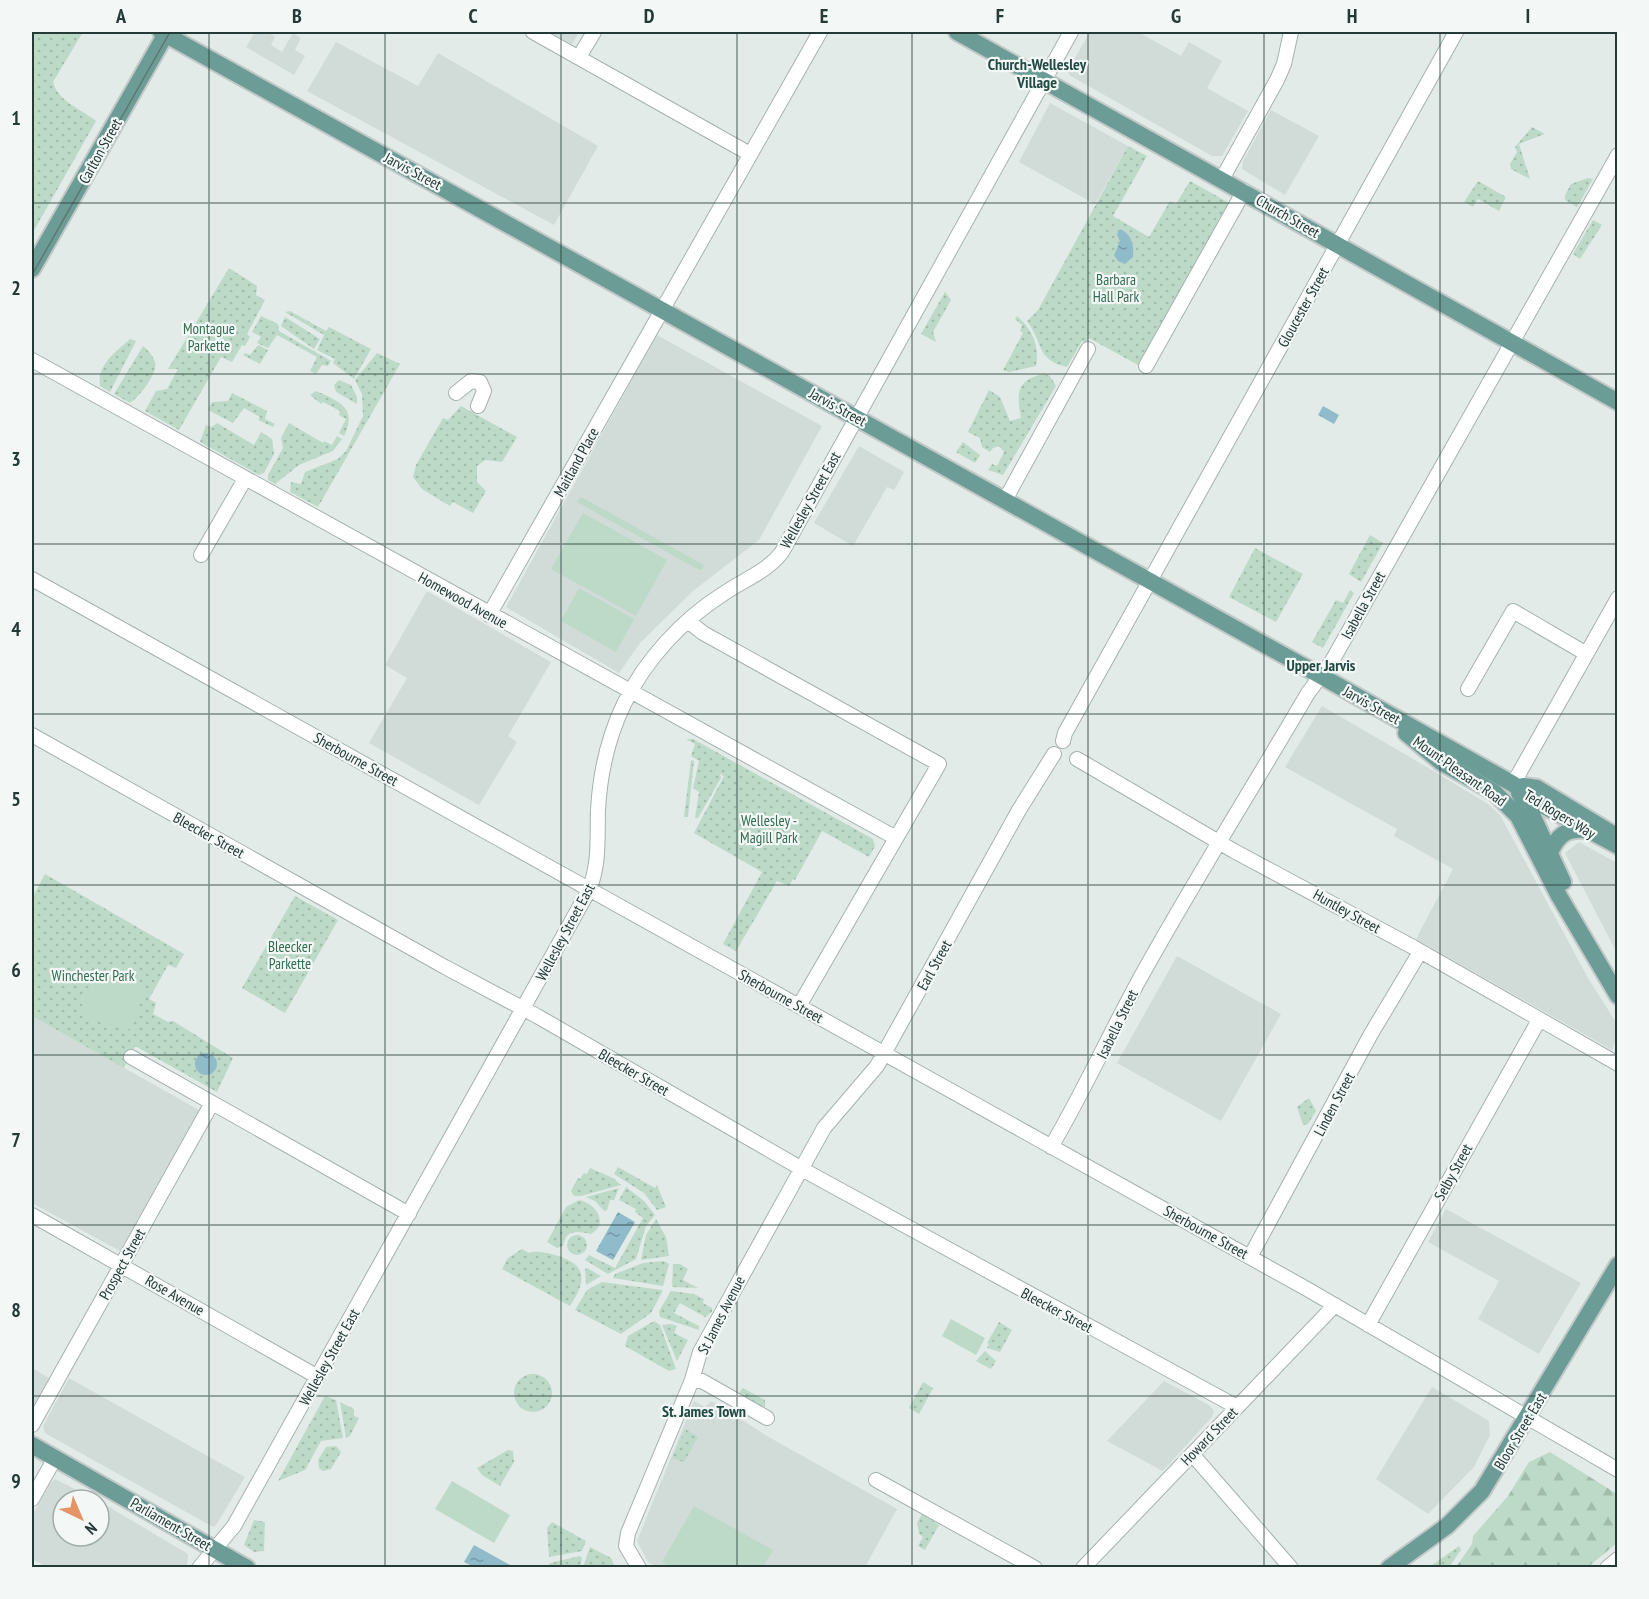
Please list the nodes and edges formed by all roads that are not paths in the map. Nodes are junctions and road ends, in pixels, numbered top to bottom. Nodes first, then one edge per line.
1 (165, 32) edge
2 (533, 32) edge
3 (594, 32) edge
4 (820, 32) edge
5 (957, 32) edge
6 (1071, 32) edge
7 (1291, 32) edge
8 (1456, 32) edge
9 (579, 57) junction
10 (1044, 80) junction
11 (750, 154) junction
12 (1617, 154) edge
13 (1222, 179) junction
14 (1245, 191) junction
15 (1338, 244) junction
16 (32, 269) edge
17 (662, 310) junction
18 (1512, 342) junction
19 (1088, 349) dead end
20 (32, 360) edge
21 (1146, 366) dead end
22 (456, 393) dead end
23 (1617, 402) edge
24 (478, 406) dead end
25 (857, 418) junction
26 (245, 478) junction
27 (1005, 500) junction
28 (201, 555) dead end
29 (32, 579) edge
30 (1150, 582) junction
31 (1617, 598) edge
32 (489, 615) junction
33 (688, 621) junction
34 (1586, 653) junction
35 (1321, 676) junction
36 (1468, 689) dead end
37 (630, 693) junction
38 (1375, 707) junction
39 (32, 735) edge
40 (1063, 741) dead end
41 (1054, 754) dead end
42 (1077, 759) dead end
43 (1513, 784) junction
44 (1585, 830) junction
45 (1617, 837) edge
46 (896, 838) junction
47 (1220, 843) junction
48 (1617, 846) edge
49 (1550, 853) junction
50 (589, 890) junction
51 (1584, 939) junction
52 (1420, 952) junction
53 (1617, 996) edge
54 (799, 1006) junction
55 (523, 1008) junction
56 (1539, 1020) junction
57 (884, 1054) junction
58 (131, 1057) dead end
59 (1617, 1064) edge
60 (212, 1102) junction
61 (1051, 1147) junction
62 (801, 1168) junction
63 (409, 1214) junction
64 (32, 1215) edge
65 (1250, 1257) junction
66 (122, 1265) junction
67 (1617, 1265) edge
68 (1335, 1305) junction
69 (1368, 1325) junction
70 (318, 1377) junction
71 (692, 1380) junction
72 (1237, 1407) junction
73 (1529, 1416) junction
74 (767, 1418) dead end
75 (32, 1425) edge
76 (32, 1445) edge
77 (1192, 1454) junction
78 (55, 1458) junction
79 (1617, 1470) edge
80 (876, 1480) dead end
81 (32, 1499) edge
82 (214, 1549) junction
83 (1617, 1559) edge
84 (199, 1568) edge
85 (248, 1568) edge
86 (639, 1568) edge
87 (1035, 1568) edge
88 (1083, 1568) edge
89 (1292, 1568) edge
90 (1389, 1568) edge
91 (1607, 1568) edge

1 - 16 main road, Carlton Street
1 - 17 main road, Jarvis Street
2 - 9 street
3 - 9 street
4 - 11 street, Maitland Place
5 - 10 main road, Church Street
6 - 10 street, Wellesley Street East
7 - 13 street
8 - 15 street, Gloucester Street
9 - 11 street
10 - 13 main road, Church Street
10 - 25 street, Wellesley Street East
11 - 17 street, Maitland Place
12 - 18 street, Isabella Street
13 - 14 main road, Church Street
14 - 15 main road, Church Street
14 - 21 street
15 - 18 main road, Church Street
15 - 30 street, Gloucester Street
17 - 25 main road, Jarvis Street
17 - 32 street, Maitland Place
18 - 23 main road, Church Street
18 - 35 street, Isabella Street
19 - 27 street
20 - 26 street, Homewood Avenue
22 - 24 street
25 - 27 main road, Jarvis Street
25 - 33 street, Wellesley Street East
26 - 28 street
26 - 32 street, Homewood Avenue
27 - 30 main road, Jarvis Street
29 - 50 street, Sherbourne Street
30 - 35 main road, Jarvis Street
30 - 40 street, Gloucester Street
31 - 34 street
32 - 37 street, Homewood Avenue
33 - 37 street, Wellesley Street East
33 - 46 street
34 - 36 street
34 - 43 street
35 - 38 main road, Jarvis Street
35 - 47 street, Isabella Street
37 - 46 street, Homewood Avenue
37 - 50 street, Wellesley Street East
38 - 43 main road, Jarvis Street
38 - 51 main road, Mount Pleasant Road
39 - 55 street, Bleecker Street
41 - 57 street, Earl Street
42 - 47 street, Huntley Street
43 - 44 main road, Ted Rogers Way
43 - 45 main road, Ted Rogers Way
43 - 49 main road, Mount Pleasant Road
44 - 48 main road, Ted Rogers Way
44 - 49 main road
46 - 54 street
47 - 52 street, Huntley Street
47 - 61 street, Isabella Street
49 - 51 main road, Mount Pleasant Road
50 - 54 street, Sherbourne Street
50 - 55 street, Wellesley Street East
51 - 53 main road, Mount Pleasant Road
52 - 56 street, Huntley Street
52 - 65 street, Linden Street
54 - 57 street, Sherbourne Street
55 - 62 street, Bleecker Street
55 - 63 street, Wellesley Street East
56 - 59 street, Huntley Street
56 - 69 street, Selby Street
57 - 61 street, Sherbourne Street
57 - 62 street, Earl Street
58 - 60 street
60 - 63 street
60 - 66 street, Prospect Street
61 - 65 street, Sherbourne Street
62 - 71 street, St James Avenue
62 - 72 street, Bleecker Street
63 - 70 street, Wellesley Street East
64 - 66 street, Rose Avenue
65 - 68 street, Sherbourne Street
66 - 70 street, Rose Avenue
66 - 75 street, Prospect Street
67 - 73 main road, Bloor Street East
68 - 69 street, Sherbourne Street
68 - 72 street, Howard Street
69 - 73 street, Sherbourne Street
70 - 82 street, Wellesley Street East
71 - 74 street
71 - 86 street, St James Avenue
72 - 77 street, Howard Street
73 - 79 street, Sherbourne Street
73 - 90 main road, Bloor Street East
76 - 78 main road, Parliament Street
77 - 88 street, Howard Street
77 - 89 street
78 - 81 street
78 - 82 main road, Parliament Street
80 - 87 street
82 - 84 street, Wellesley Street East
82 - 85 main road, Parliament Street
83 - 91 street

